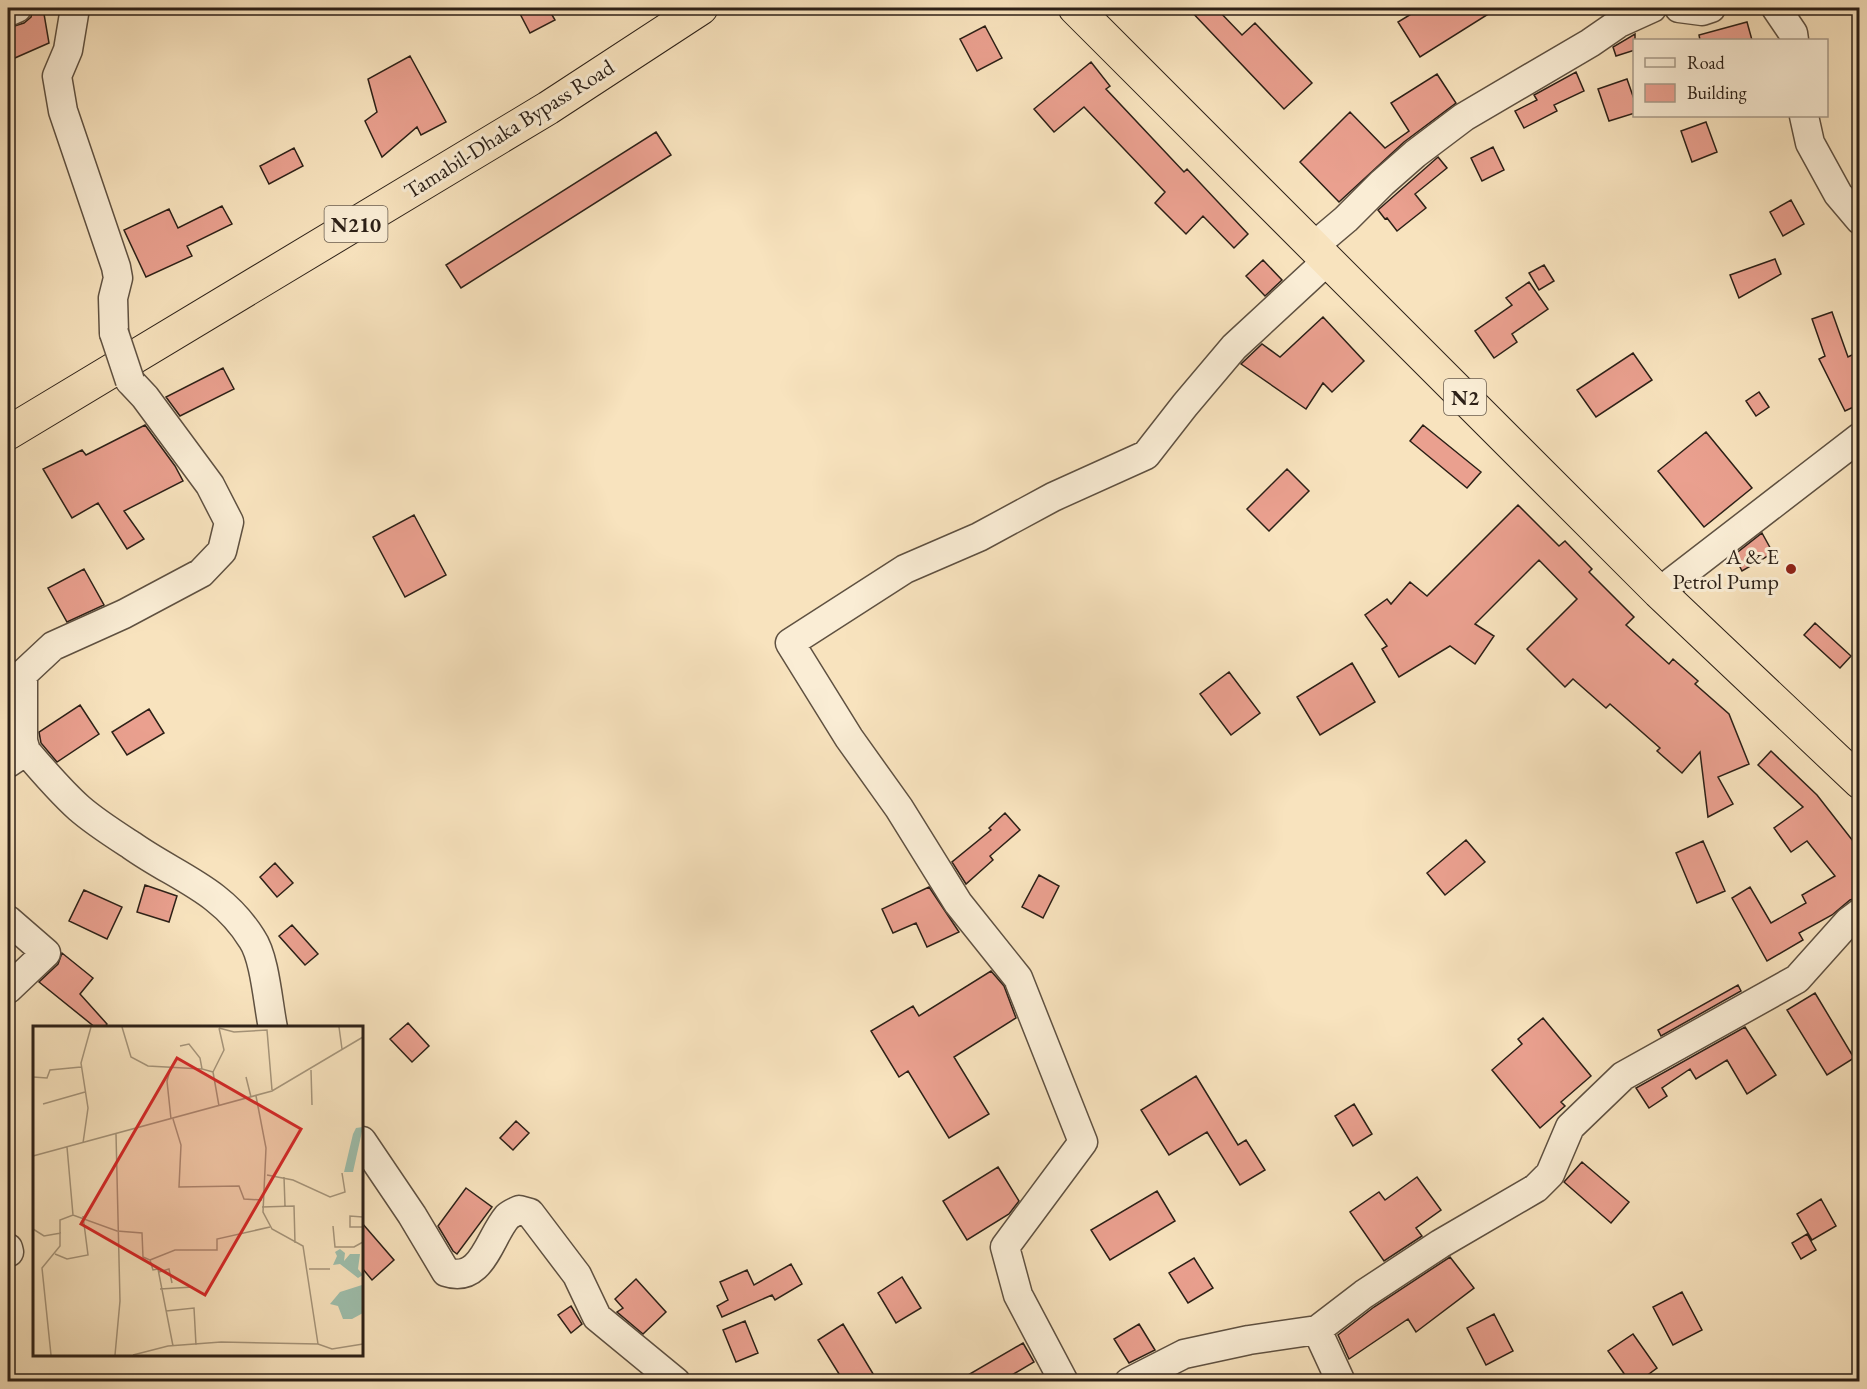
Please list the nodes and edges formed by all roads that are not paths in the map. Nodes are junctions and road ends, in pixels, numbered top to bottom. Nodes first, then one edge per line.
1 (17, 8) edge
2 (75, 8) edge
3 (701, 8) edge
4 (1075, 8) edge
5 (1652, 8) edge
6 (1679, 8) edge
7 (1711, 8) edge
8 (1776, 8) edge
9 (8, 12) edge
10 (1794, 39) edge
11 (1804, 117) edge
12 (1860, 220) edge
13 (1321, 253) junction
14 (8, 434) edge
15 (1860, 437) edge
16 (1659, 592) junction
17 (17, 757) edge
18 (1860, 782) edge
19 (1860, 914) edge
20 (8, 920) edge
21 (8, 989) edge
22 (273, 1026) edge
23 (363, 1142) edge
24 (1317, 1330) junction
25 (676, 1382) edge
26 (1064, 1382) edge
27 (1129, 1382) edge
28 (1341, 1382) edge

1 - 9 street
2 - 17 street, bridge
3 - 14 highway, Tamabil-Dhaka Bypass Road / N210
4 - 13 highway, N2
5 - 13 street
6 - 7 street
8 - 10 street
11 - 12 street
13 - 16 highway, N2
13 - 26 street
15 - 16 street
16 - 18 highway, N2
17 - 22 street
19 - 24 street
20 - 21 street
23 - 25 street
24 - 27 street
24 - 28 street

